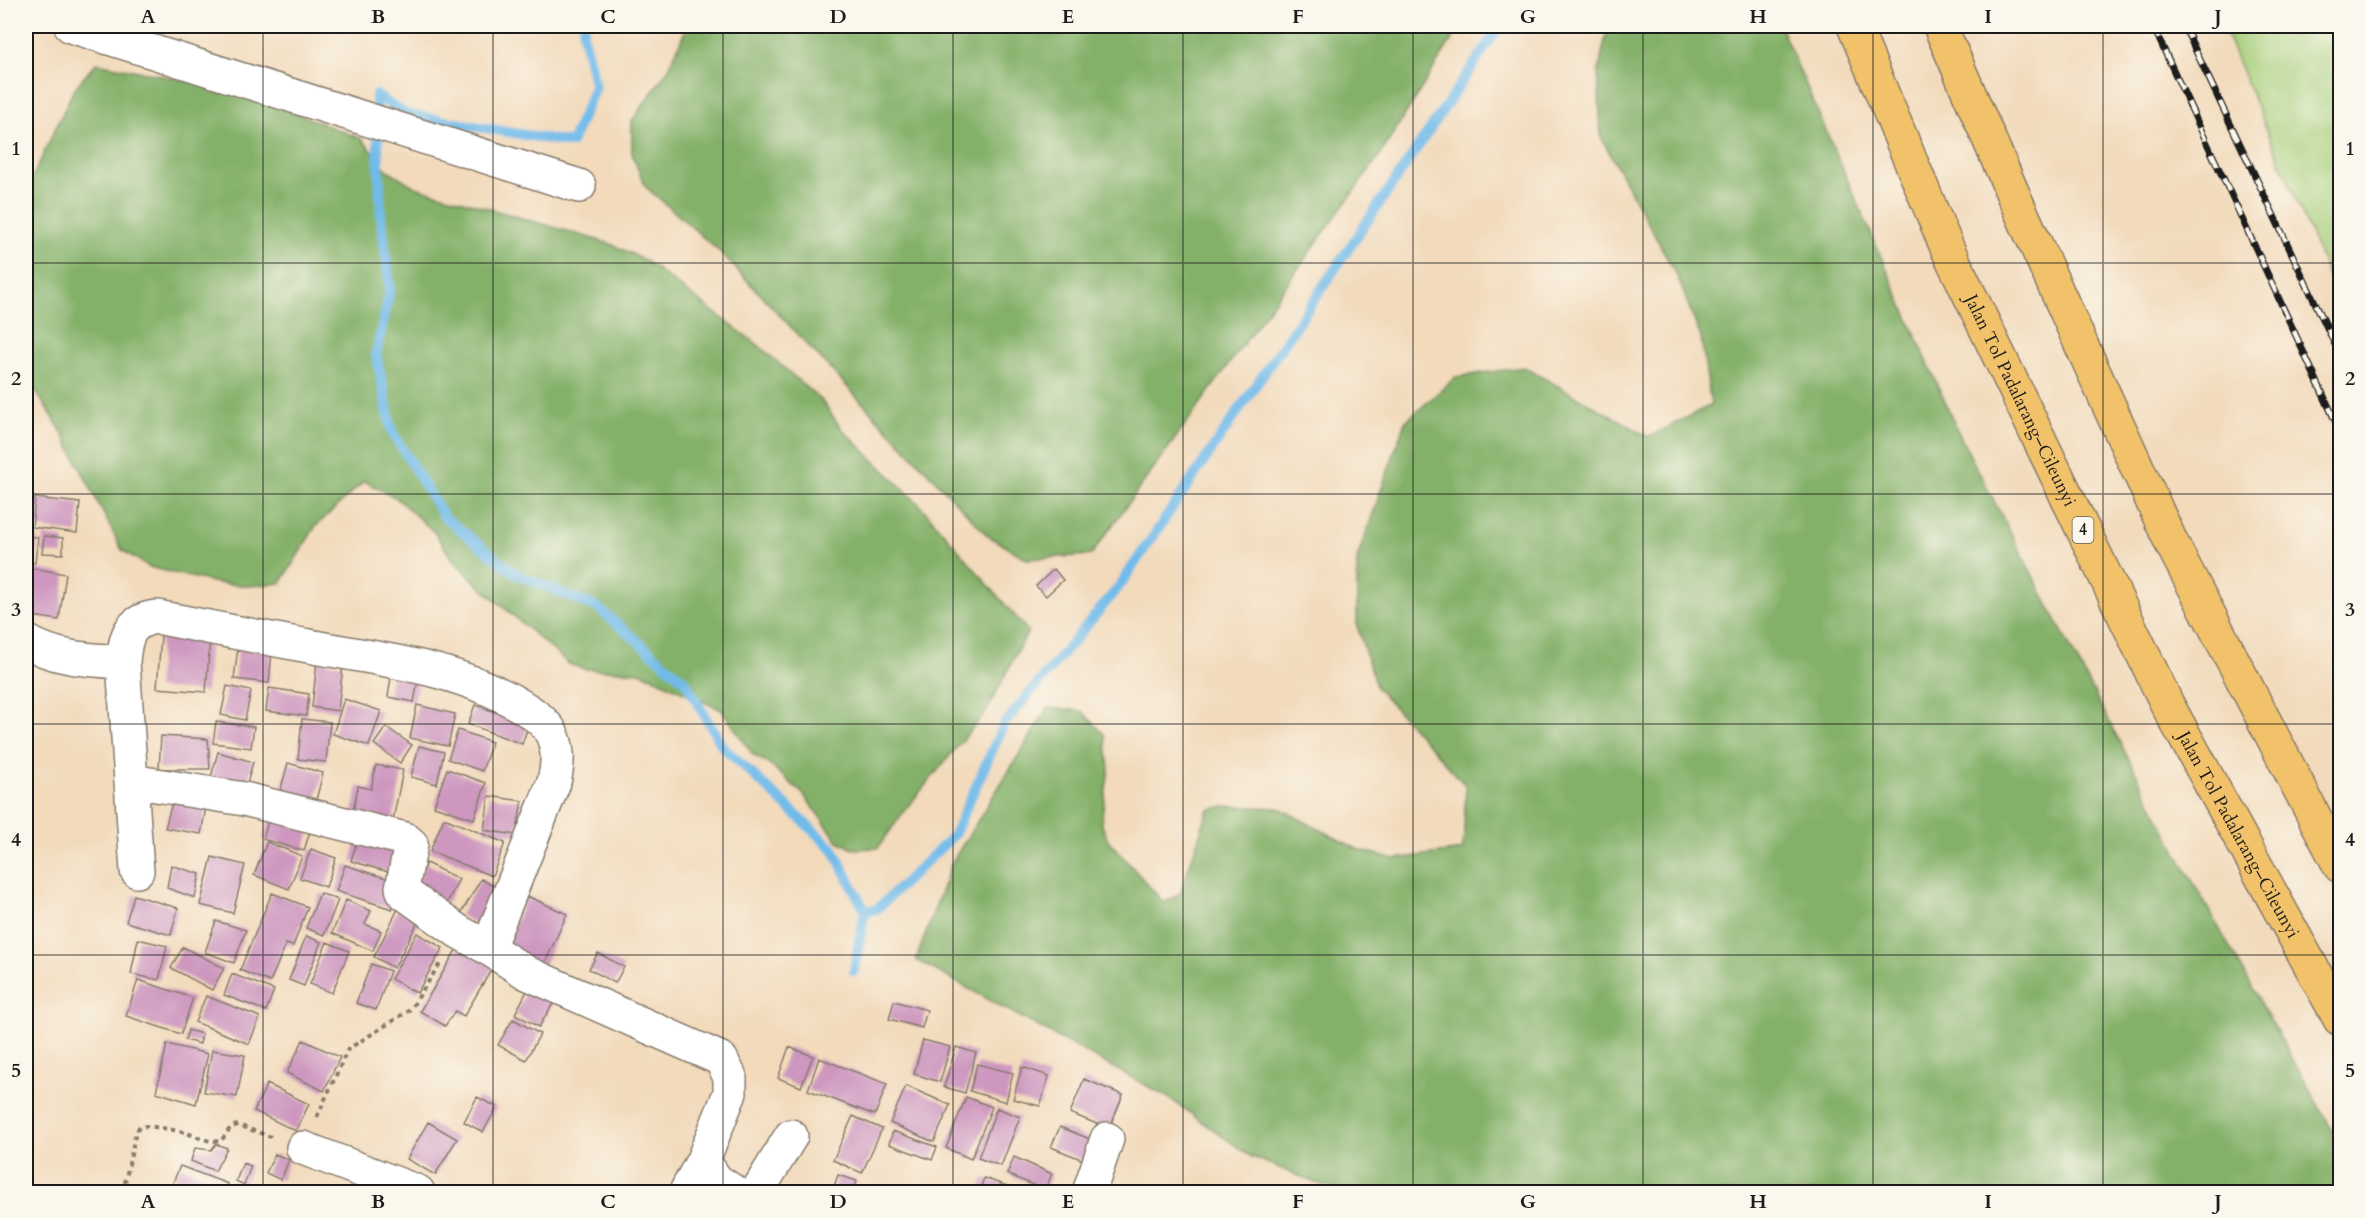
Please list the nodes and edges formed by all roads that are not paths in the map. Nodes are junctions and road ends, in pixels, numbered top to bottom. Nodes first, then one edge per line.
1 (71, 26) edge
2 (1854, 26) edge
3 (1940, 26) edge
4 (579, 186) dead end
5 (26, 641) edge
6 (123, 662) junction
7 (130, 781) junction
8 (2340, 866) edge
9 (136, 872) dead end
10 (488, 948) junction
11 (2340, 1020) edge
12 (791, 1136) dead end
13 (1107, 1139) dead end
14 (303, 1148) road end
15 (717, 1178) edge
16 (418, 1192) edge
17 (686, 1192) edge
18 (758, 1192) edge
19 (1089, 1192) edge

1 - 4 street
2 - 11 highway, Jalan Tol Padalarang–Cileunyi / 4
3 - 8 highway
5 - 6 street
6 - 7 street
6 - 10 street
7 - 9 street
7 - 10 street
10 - 15 street
12 - 18 street
13 - 19 street
14 - 16 street
15 - 17 street

